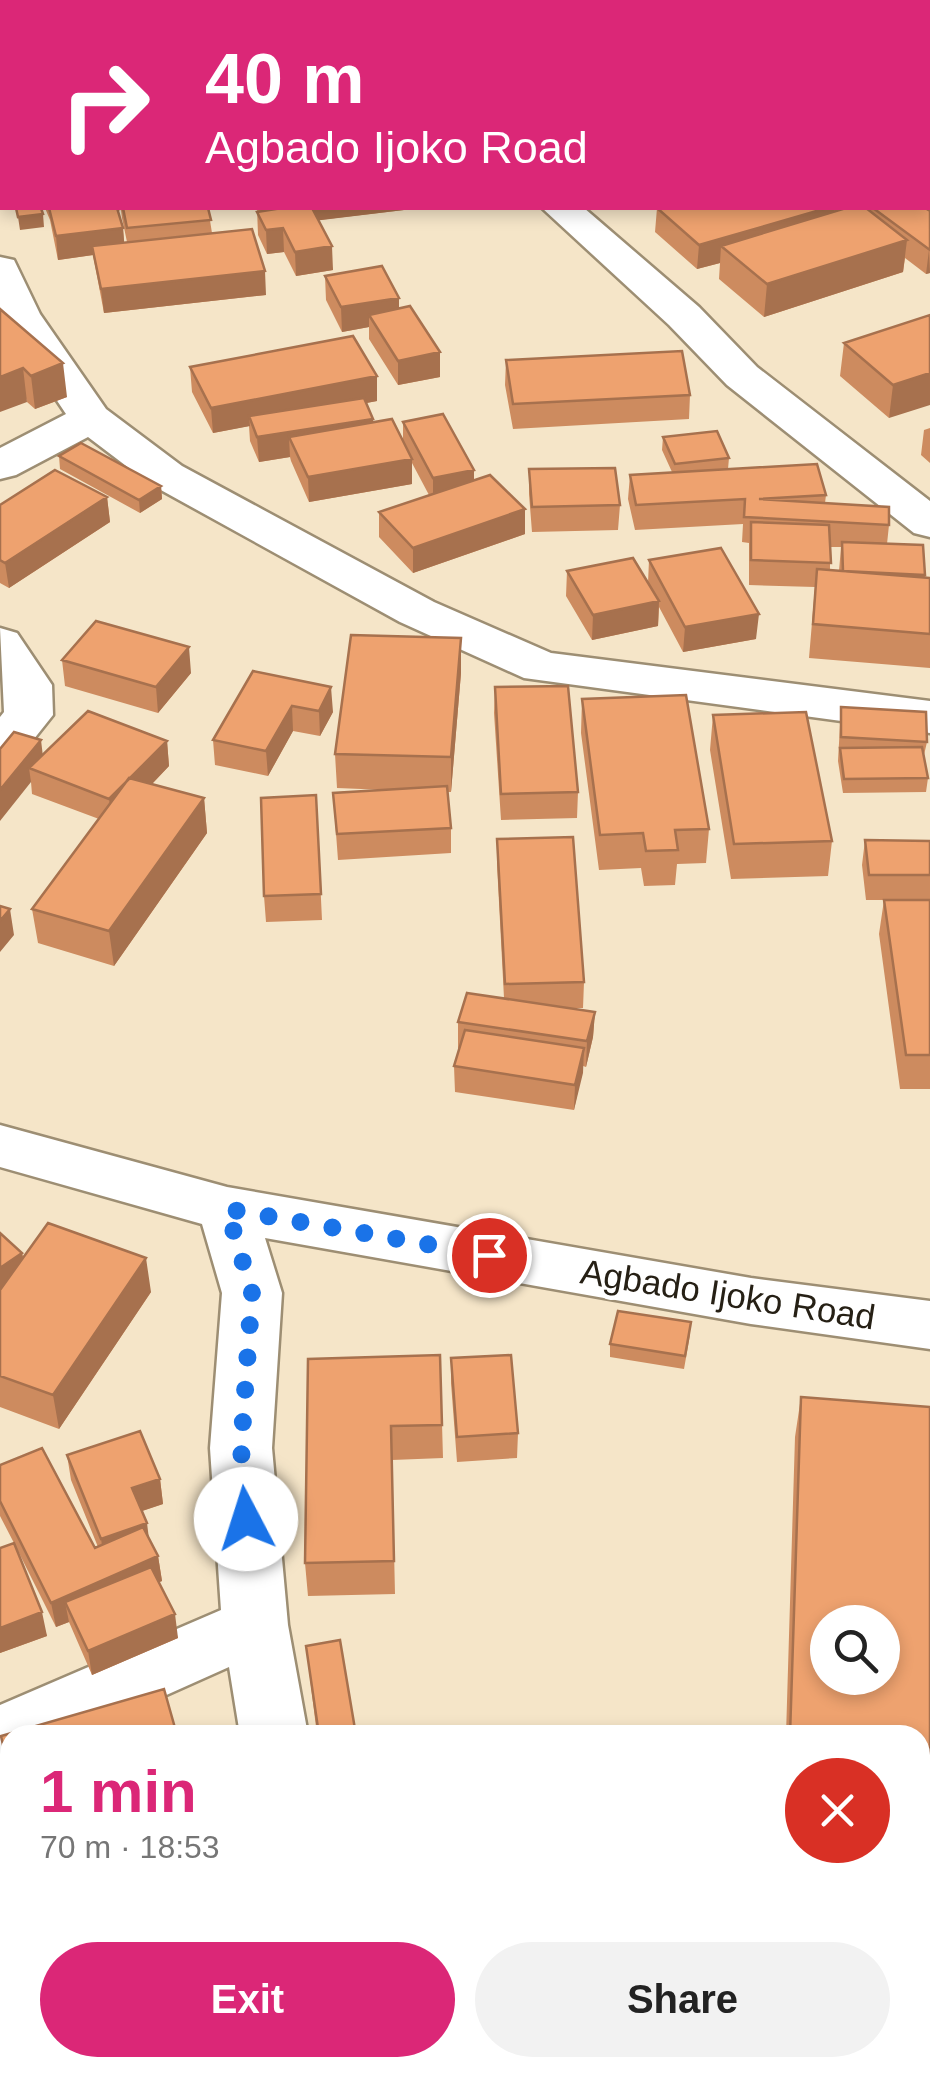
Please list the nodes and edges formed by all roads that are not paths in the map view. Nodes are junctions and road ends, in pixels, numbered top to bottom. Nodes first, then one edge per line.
1 (563, 210) edge
2 (0, 269) edge
3 (91, 418) junction
4 (0, 466) edge
5 (930, 523) edge
6 (0, 643) edge
7 (930, 718) edge
8 (0, 748) edge
9 (0, 1146) edge
10 (227, 1209) junction
11 (930, 1325) edge
12 (255, 1625) junction
13 (25, 1725) edge
14 (272, 1725) edge

1 - 5 street
2 - 3 street
3 - 4 street
3 - 7 street
6 - 8 street
9 - 10 street, Agbado Ijoko Road
10 - 11 street, Agbado Ijoko Road
10 - 12 street
12 - 13 street
12 - 14 street

